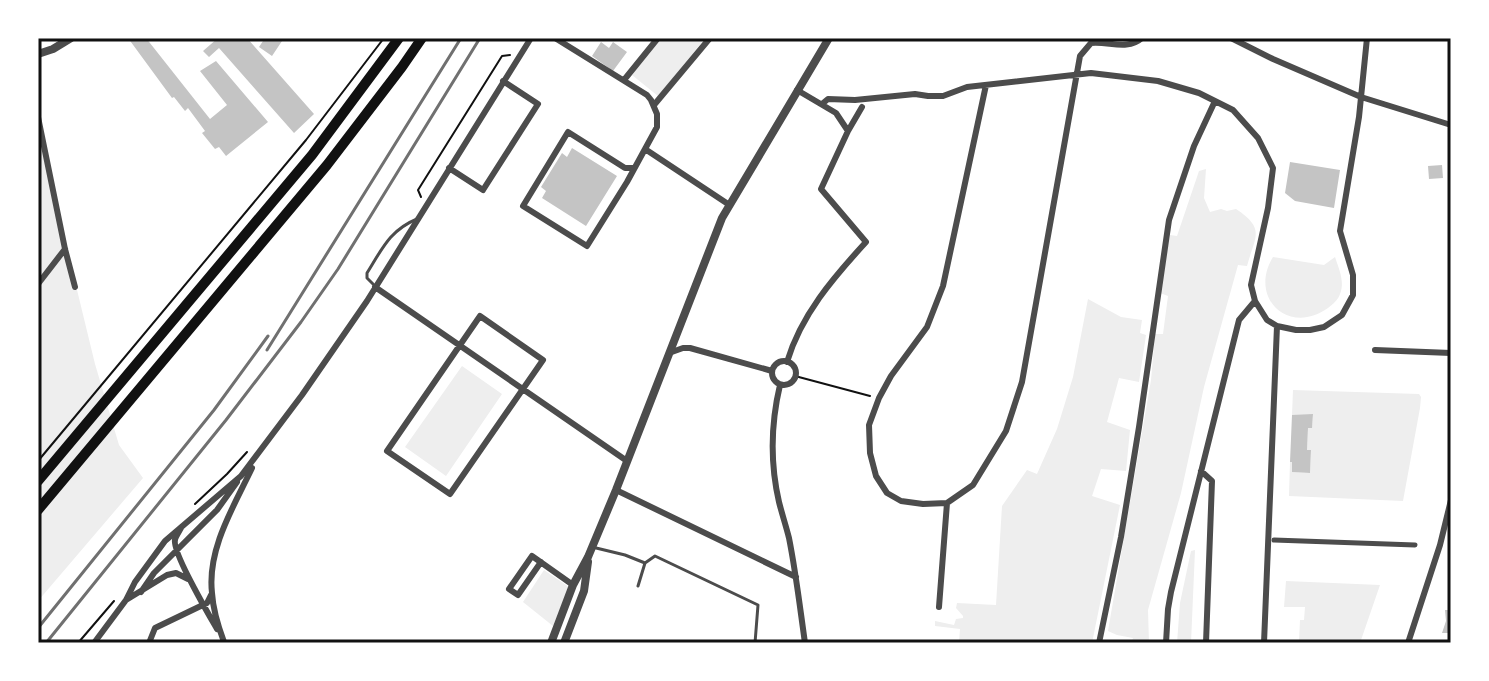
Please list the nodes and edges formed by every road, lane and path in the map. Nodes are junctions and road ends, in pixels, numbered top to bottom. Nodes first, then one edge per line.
1 (71, 38) edge
2 (384, 38) edge
3 (399, 38) edge
4 (422, 38) edge
5 (531, 38) edge
6 (555, 38) edge
7 (658, 38) edge
8 (710, 38) edge
9 (829, 38) edge
10 (1142, 38) edge
11 (1231, 38) edge
12 (1367, 38) edge
13 (38, 54) edge
14 (512, 54) dead end
15 (1078, 73) junction
16 (624, 80) junction
17 (503, 81) junction
18 (986, 85) junction
19 (797, 90) junction
20 (1361, 97) junction
21 (1215, 101) junction
22 (822, 104) junction
23 (654, 105) junction
24 (862, 107) dead end
25 (38, 117) edge
26 (1451, 125) edge
27 (848, 131) junction
28 (645, 149) junction
29 (449, 168) junction
30 (633, 168) junction
31 (422, 199) dead end
32 (728, 204) junction
33 (417, 219) junction
34 (65, 249) junction
35 (38, 284) edge
36 (75, 287) dead end
37 (375, 287) junction
38 (1255, 301) junction
39 (1277, 326) junction
40 (459, 346) junction
41 (1375, 350) dead end
42 (669, 353) junction
43 (1451, 353) edge
44 (787, 362) junction
45 (772, 371) junction
46 (795, 376) junction
47 (780, 385) junction
48 (522, 390) junction
49 (879, 398) junction
50 (255, 444) dead end
51 (256, 457) junction
52 (38, 461) edge
53 (627, 461) junction
54 (1201, 471) junction
55 (241, 476) junction
56 (38, 481) edge
57 (616, 490) junction
58 (1451, 500) edge
59 (195, 503) dead end
60 (947, 503) junction
61 (38, 510) edge
62 (184, 523) junction
63 (1274, 540) dead end
64 (1415, 545) dead end
65 (592, 547) junction
66 (177, 550) junction
67 (588, 557) junction
68 (541, 562) junction
69 (645, 563) junction
70 (796, 577) junction
71 (191, 581) junction
72 (573, 585) junction
73 (638, 586) dead end
74 (211, 591) junction
75 (141, 592) junction
76 (123, 596) junction
77 (203, 605) junction
78 (939, 607) dead end
79 (78, 643) edge
80 (94, 643) edge
81 (149, 643) edge
82 (224, 643) edge
83 (551, 643) edge
84 (564, 643) edge
85 (755, 643) edge
86 (805, 643) edge
87 (1099, 643) edge
88 (1166, 643) edge
89 (1206, 643) edge
90 (1264, 643) edge
91 (1408, 643) edge

1 - 13 street
2 - 52 path
3 - 56 highway
4 - 61 highway
5 - 17 street
6 - 16 street
7 - 16 street
8 - 23 street
9 - 19 street
10 - 15 street
11 - 20 street
12 - 20 street
14 - 31 path
15 - 18 street
15 - 21 street
15 - 60 street
16 - 23 street
17 - 29 street
17 - 29 street
18 - 22 street
18 - 49 street
19 - 22 street
19 - 32 street
20 - 26 street
20 - 39 street
21 - 38 street
21 - 87 street
22 - 27 street
23 - 28 street
24 - 27 street
25 - 34 street
27 - 44 street
28 - 30 street
28 - 32 street
29 - 33 street
30 - 30 street
32 - 42 street
33 - 37 street
33 - 37 lane
34 - 35 street
34 - 36 street
37 - 40 street
37 - 51 street
38 - 39 street
38 - 54 street
39 - 90 street
40 - 48 street
40 - 48 street
40 - 48 street
41 - 43 street
42 - 45 street
42 - 53 street
44 - 45 street
44 - 46 street
45 - 47 street
46 - 47 street
46 - 49 path
47 - 70 street
48 - 53 street
49 - 60 street
50 - 59 path
51 - 55 street
51 - 74 street
53 - 57 street
54 - 88 street
54 - 89 street
55 - 62 street
55 - 66 street
57 - 65 street
57 - 70 street
58 - 91 street
60 - 78 street
62 - 66 street
62 - 76 street
63 - 64 street
65 - 67 street
65 - 69 lane
66 - 71 street
66 - 75 street
67 - 72 street
67 - 84 street
68 - 68 street
68 - 72 street
69 - 73 lane
69 - 85 lane
70 - 86 street
71 - 75 street
71 - 77 street
72 - 83 street
74 - 77 street
74 - 82 street
75 - 76 street
76 - 79 path
76 - 80 street
77 - 81 street
77 - 82 street

